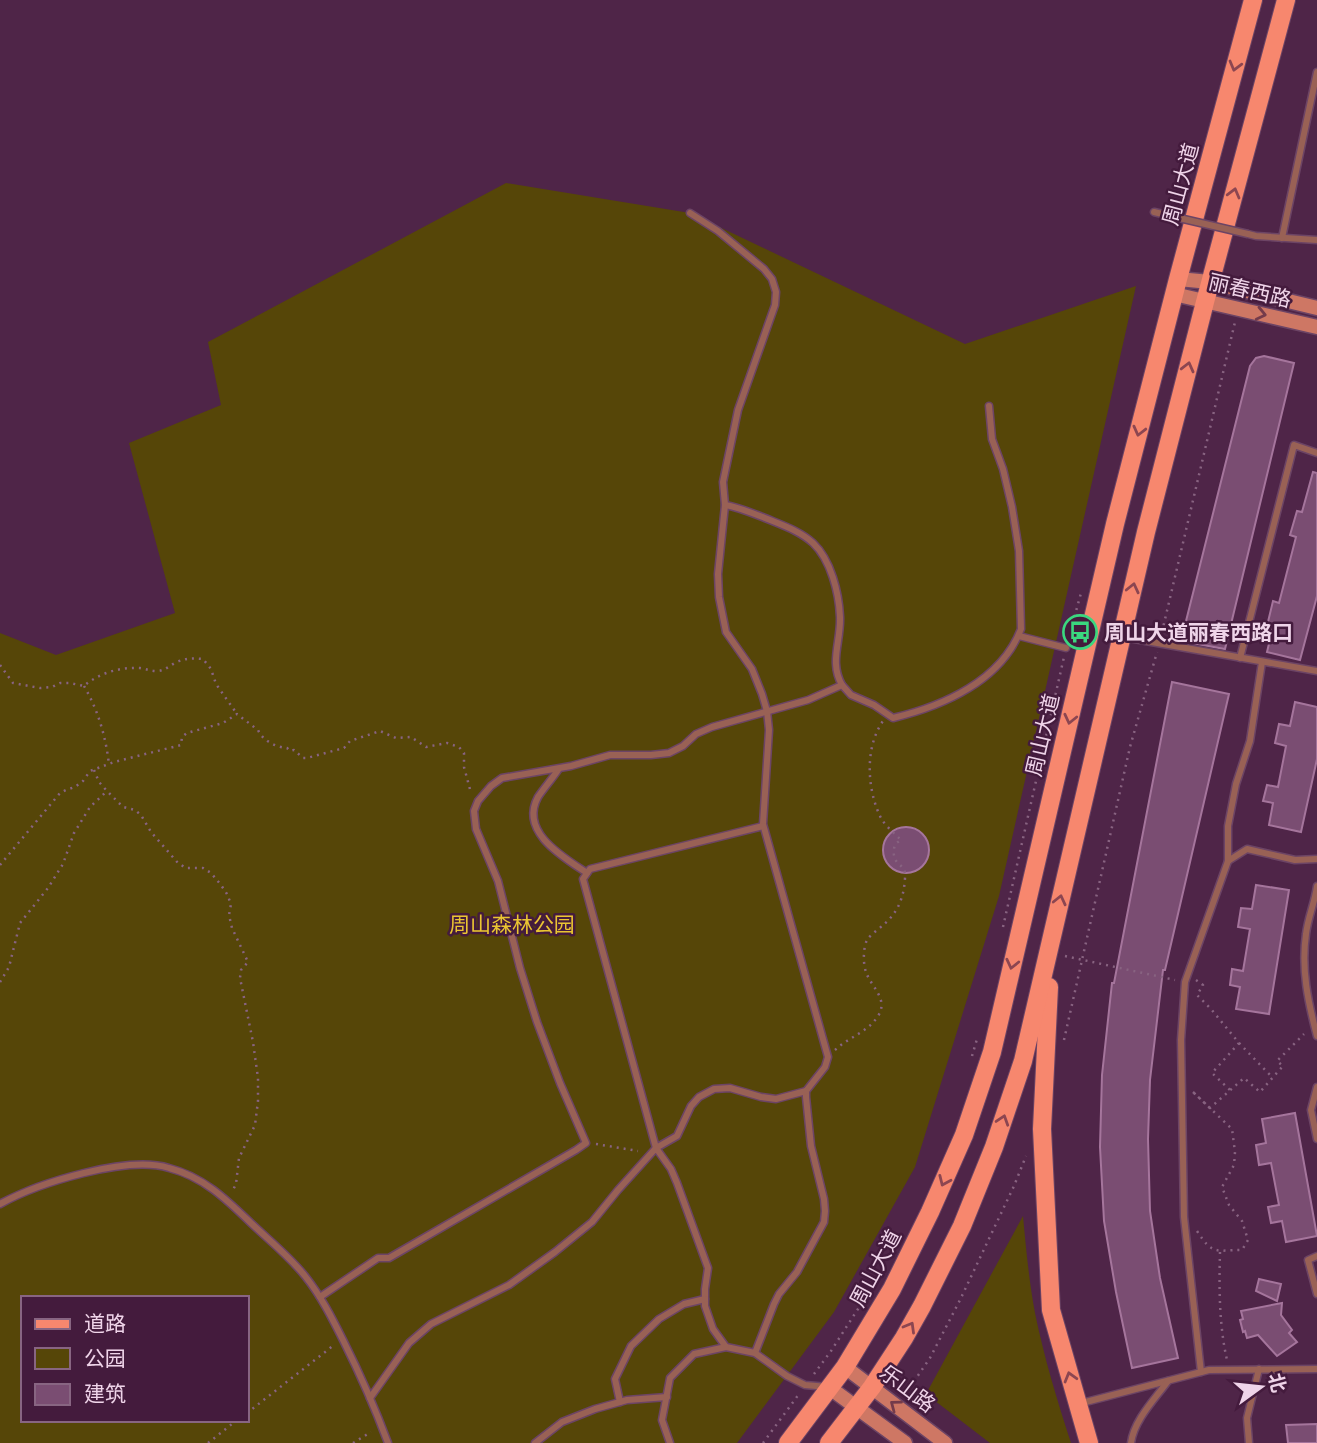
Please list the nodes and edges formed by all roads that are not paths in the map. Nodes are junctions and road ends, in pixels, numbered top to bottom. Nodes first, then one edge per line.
1 (1253, 0) edge
2 (1286, 0) edge
3 (1317, 72) edge
4 (1154, 212) dead end
5 (690, 213) dead end
6 (1282, 238) junction
7 (1317, 240) edge
8 (1210, 282) junction
9 (1176, 286) junction
10 (1205, 302) junction
11 (1317, 308) edge
12 (1317, 327) edge
13 (989, 406) dead end
14 (1317, 453) edge
15 (724, 505) junction
16 (1019, 636) junction
17 (1122, 636) junction
18 (1066, 648) road end
19 (1240, 658) junction
20 (1262, 662) junction
21 (1317, 671) edge
22 (842, 685) junction
23 (767, 711) junction
24 (558, 769) junction
25 (764, 825) junction
26 (1317, 859) edge
27 (1228, 861) junction
28 (587, 873) junction
29 (1317, 886) edge
30 (1050, 947) junction
31 (1316, 1025) edge
32 (1317, 1036) edge
33 (1317, 1087) edge
34 (806, 1091) junction
35 (1317, 1139) edge
36 (656, 1148) junction
37 (0, 1203) edge
38 (1317, 1255) edge
39 (1317, 1294) edge
40 (320, 1297) junction
41 (705, 1298) junction
42 (726, 1347) junction
43 (755, 1353) junction
44 (845, 1367) junction
45 (1259, 1369) junction
46 (1317, 1369) edge
47 (1201, 1372) junction
48 (1168, 1381) junction
49 (872, 1387) junction
50 (830, 1388) junction
51 (667, 1397) junction
52 (370, 1398) junction
53 (620, 1402) junction
54 (1077, 1404) junction
55 (857, 1407) junction
56 (388, 1443) edge
57 (535, 1443) edge
58 (670, 1443) edge
59 (788, 1443) edge
60 (829, 1443) edge
61 (905, 1443) edge
62 (945, 1443) edge
63 (1089, 1443) edge
64 (1131, 1443) edge
65 (1249, 1443) edge

1 -> 9 main road, 周山大道
8 -> 2 main road
3 - 6 lane
4 - 6 lane, bridge
5 - 15 lane
6 - 7 lane
8 - 9 main road, 丽春西路
8 - 10 main road
8 - 11 main road, 丽春西路
9 - 10 main road, 丽春西路
9 -> 44 main road, 周山大道
10 -> 12 main road, 丽春西路
17 -> 10 main road
13 - 16 lane
14 - 19 lane
15 - 22 lane
15 - 23 lane
16 - 18 lane
16 - 22 lane
17 - 19 lane
30 -> 17 main road
19 - 20 lane
20 - 21 lane
20 - 27 lane
22 - 23 lane
23 - 24 lane
23 - 25 lane
24 - 28 lane
24 - 40 lane
25 - 28 lane
25 - 34 lane
26 - 27 lane
27 - 47 lane
28 - 36 lane
29 - 31 lane
49 -> 30 main road
54 -> 30 main road
31 - 32 lane
33 - 35 lane
34 - 36 lane
34 - 43 lane
36 - 41 lane
36 - 52 lane
37 - 40 lane
38 - 39 lane
40 - 52 lane
41 - 42 lane
41 - 53 lane
42 - 43 lane
42 - 51 lane
43 - 50 lane
44 - 49 main road, 乐山路
44 - 50 main road, 周山大道
45 - 46 lane
45 - 47 lane
45 - 65 lane
47 - 48 lane
48 - 54 lane
48 - 64 lane
49 - 55 main road
62 -> 49 main road, 乐山路
50 - 55 main road
50 - 59 main road, 周山大道
51 - 53 lane
51 - 58 lane
52 - 56 lane
53 - 57 lane
54 - 63 main road
55 - 60 main road
55 - 61 main road

